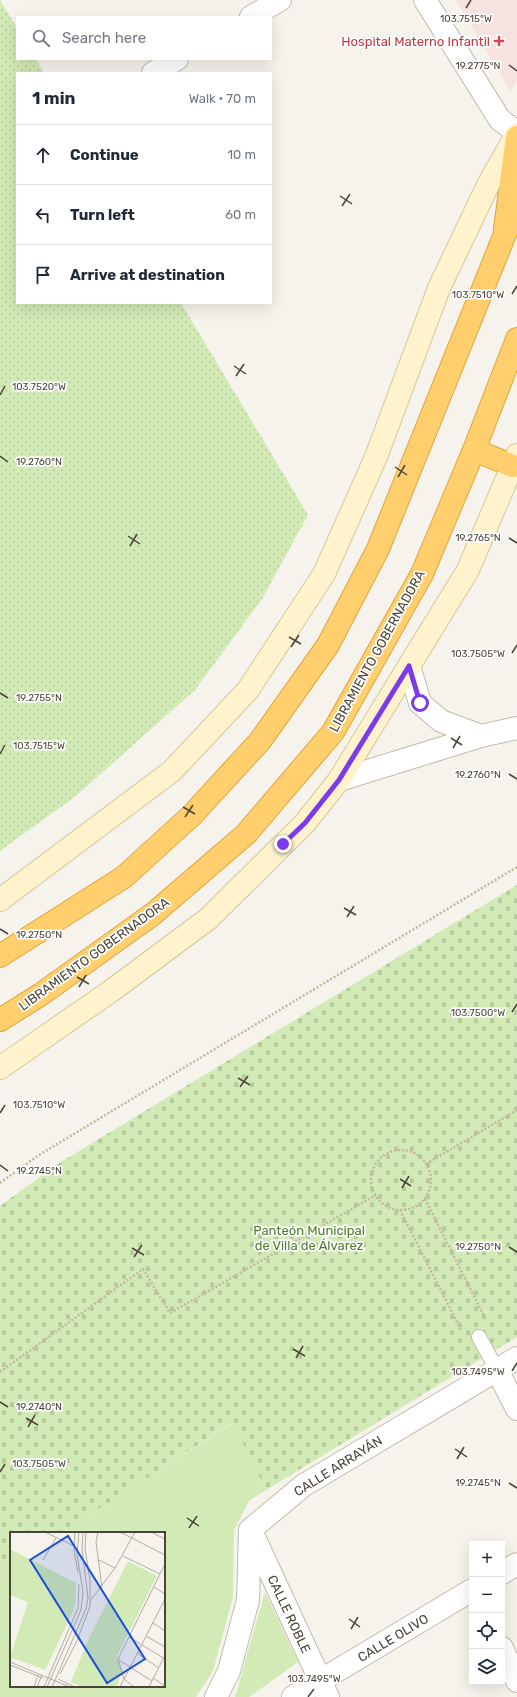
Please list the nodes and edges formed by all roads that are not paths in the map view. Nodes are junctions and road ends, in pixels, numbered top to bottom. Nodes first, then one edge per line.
1 (280, 0) edge
2 (426, 0) edge
3 (253, 16) edge
4 (176, 60) edge
5 (155, 72) edge
6 (517, 133) edge
7 (517, 137) edge
8 (517, 213) edge
9 (505, 234) junction
10 (517, 339) edge
11 (474, 450) junction
12 (515, 461) edge
13 (409, 666) junction
14 (517, 728) edge
15 (481, 736) junction
16 (339, 780) junction
17 (0, 900) edge
18 (46, 928) junction
19 (0, 942) edge
20 (0, 956) edge
21 (0, 1020) edge
22 (0, 1068) edge
23 (479, 1337) road end
24 (517, 1358) edge
25 (497, 1370) junction
26 (517, 1409) edge
27 (250, 1530) junction
28 (517, 1564) edge
29 (505, 1570) edge
30 (469, 1592) edge
31 (502, 1649) edge
32 (517, 1681) edge
33 (324, 1689) edge
34 (216, 1697) edge
35 (293, 1697) edge

1 - 3 street
2 - 6 street
4 - 5 street
6 - 17 street
7 - 9 highway
8 - 9 highway
9 - 18 highway
10 - 11 highway, LIBRAMIENTO GOBERNADORA
11 - 12 highway
11 - 21 highway, LIBRAMIENTO GOBERNADORA
12 - 13 street
13 - 15 street
13 - 16 street
14 - 15 street
15 - 16 street
16 - 22 street
18 - 19 highway
18 - 20 highway
23 - 25 lane
24 - 25 street, CALLE ARRAYÁN
25 - 26 street
25 - 27 street, CALLE ARRAYÁN
27 - 33 street, CALLE ROBLE
27 - 34 street
28 - 29 street
30 - 33 street, CALLE OLIVO
31 - 32 street
33 - 35 street, CALLE OLIVO

